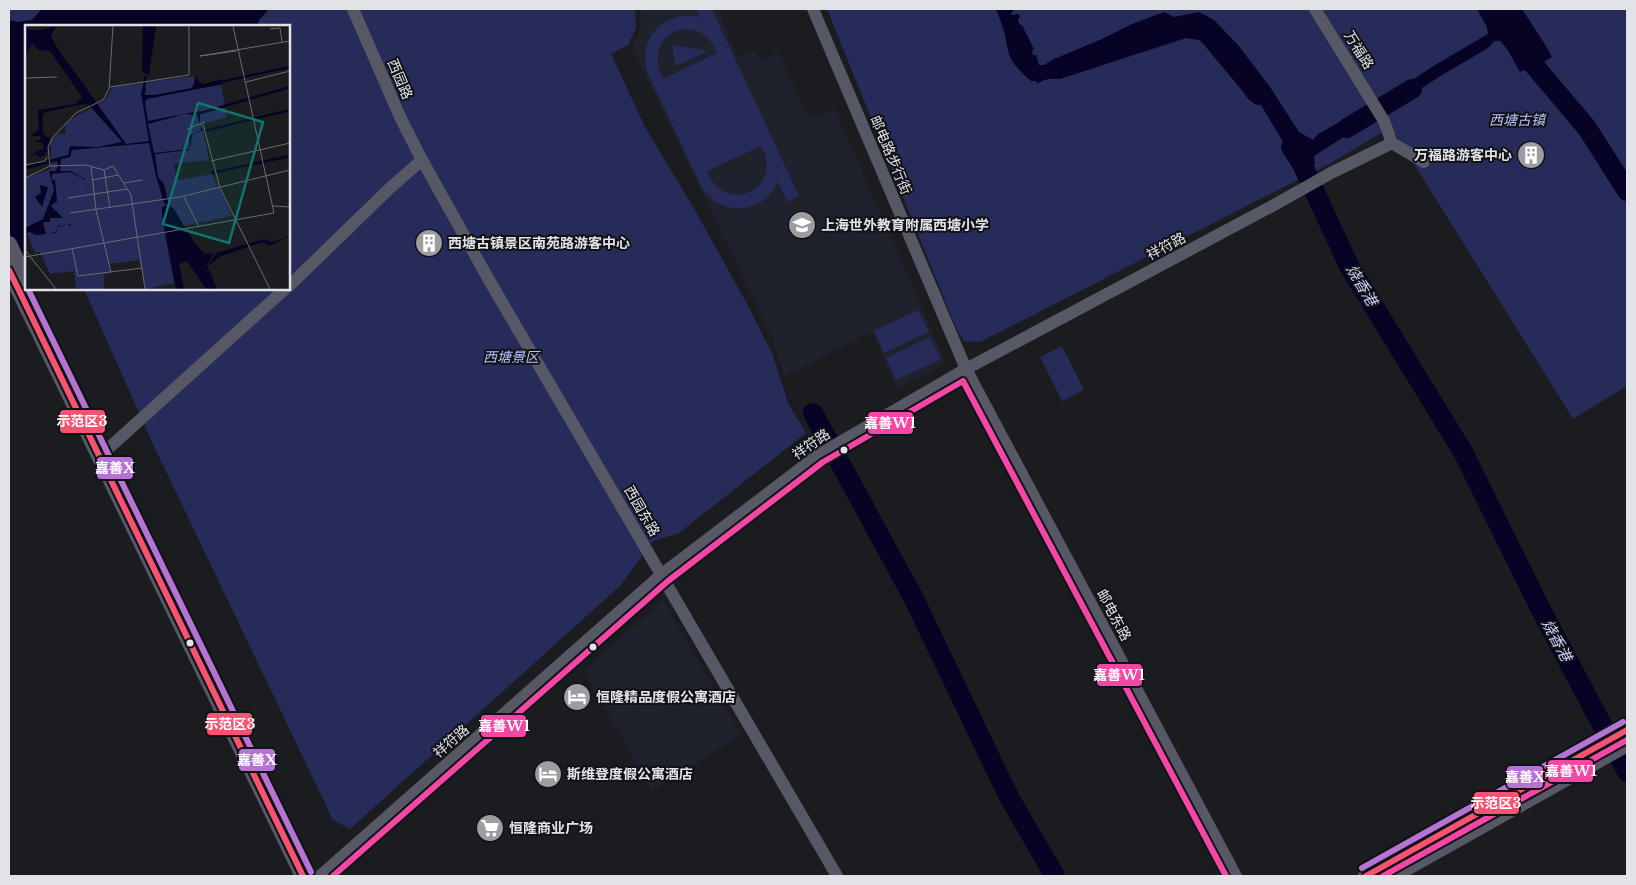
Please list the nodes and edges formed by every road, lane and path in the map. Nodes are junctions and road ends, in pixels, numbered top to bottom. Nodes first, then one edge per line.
1 (353, 9) edge
2 (813, 9) edge
3 (1315, 9) edge
4 (1392, 143) junction
5 (422, 160) junction
6 (1424, 162) dead end
7 (9, 244) edge
8 (9, 270) edge
9 (25, 278) edge
10 (290, 285) edge
11 (30, 290) edge
12 (284, 290) edge
13 (966, 369) junction
14 (73, 389) junction
15 (103, 453) junction
16 (662, 574) junction
17 (1627, 730) edge
18 (1627, 744) edge
19 (1576, 766) junction
20 (303, 876) edge
21 (312, 876) edge
22 (320, 876) edge
23 (837, 876) edge
24 (1236, 876) edge
25 (1366, 876) edge
26 (1392, 876) edge

1 - 5 street, 西园路
2 - 13 street, 邮电路步行街
3 - 4 street, 万福路
4 - 6 street
4 - 13 street, 祥符路
5 - 10 street
5 - 16 street, 西园东路
7 - 9 main road
8 - 14 main road
11 - 14 main road
12 - 15 street
13 - 16 street, 祥符路
13 - 24 street, 邮电东路
14 - 15 main road
15 - 20 main road
15 - 21 main road
16 - 22 street, 祥符路
16 - 23 street, 西园东路
17 - 19 main road
18 - 19 main road
19 - 25 main road
19 - 26 main road

